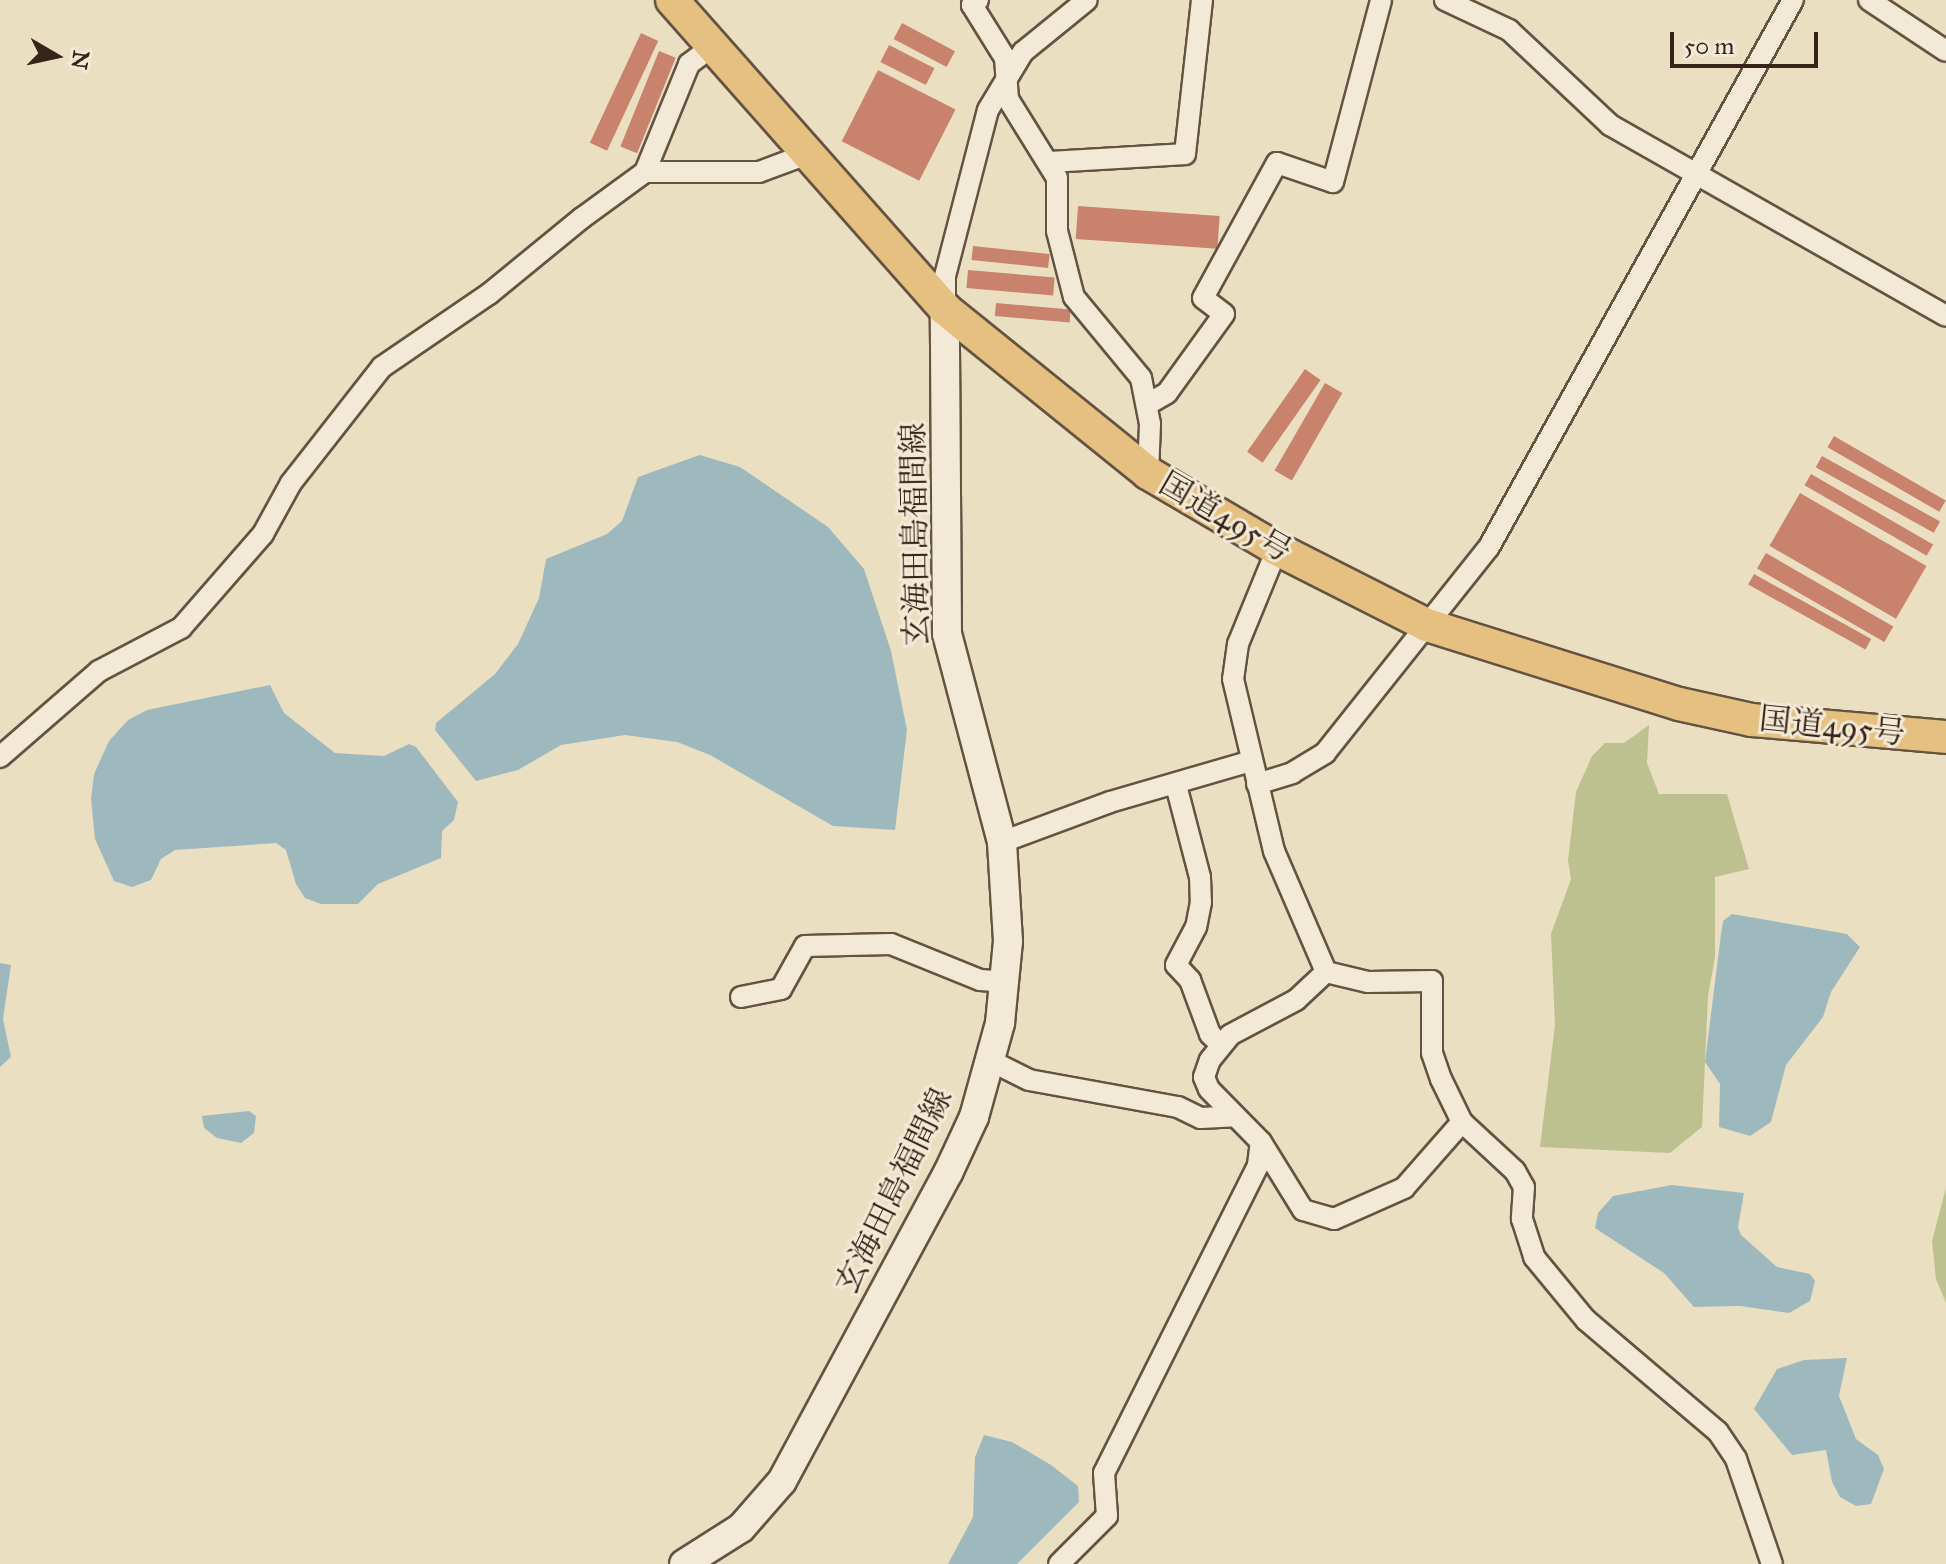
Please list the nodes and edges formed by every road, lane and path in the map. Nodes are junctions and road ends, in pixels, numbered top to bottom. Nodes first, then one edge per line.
1 (672, 0) edge
2 (978, 0) edge
3 (1087, 0) edge
4 (1202, 0) edge
5 (1381, 0) edge
6 (1445, 0) edge
7 (1793, 0) edge
8 (1869, 0) edge
9 (714, 45) junction
10 (1946, 51) edge
11 (1005, 76) junction
12 (810, 153) junction
13 (1051, 162) junction
14 (645, 172) junction
15 (1696, 176) junction
16 (945, 309) junction
17 (1946, 316) edge
18 (1148, 404) junction
19 (1148, 473) junction
20 (1277, 549) junction
21 (1427, 625) junction
22 (1946, 737) edge
23 (0, 757) edge
24 (1251, 761) junction
25 (1257, 784) junction
26 (1176, 785) junction
27 (1002, 842) junction
28 (1326, 972) junction
29 (1006, 982) junction
30 (741, 997) dead end
31 (1220, 1044) junction
32 (991, 1061) junction
33 (1235, 1116) junction
34 (1462, 1122) junction
35 (1261, 1142) junction
36 (684, 1564) edge
37 (1059, 1564) edge
38 (1772, 1564) edge

1 - 9 highway, 国道495号
2 - 11 street
3 - 11 street
4 - 13 street
5 - 18 street
6 - 15 street
7 - 15 street
8 - 10 street
9 - 12 highway, 国道495号
9 - 14 street
11 - 13 street
11 - 16 street
12 - 14 street
12 - 16 highway, 国道495号
13 - 18 street
14 - 23 street
15 - 17 street
15 - 21 street
16 - 19 highway, 国道495号
16 - 27 main road, 玄海田島福間線
18 - 19 street
19 - 20 highway, 国道495号
20 - 21 highway, 国道495号
20 - 24 street
21 - 22 highway, 国道495号
21 - 25 street
24 - 25 street
24 - 26 street
25 - 28 street
26 - 27 street
26 - 31 street
27 - 29 main road, 玄海田島福間線
28 - 31 street
28 - 34 street
29 - 30 street
29 - 32 main road, 玄海田島福間線
31 - 33 street
32 - 33 street
32 - 36 main road, 玄海田島福間線
33 - 35 street
34 - 35 street
34 - 38 street
35 - 37 street

